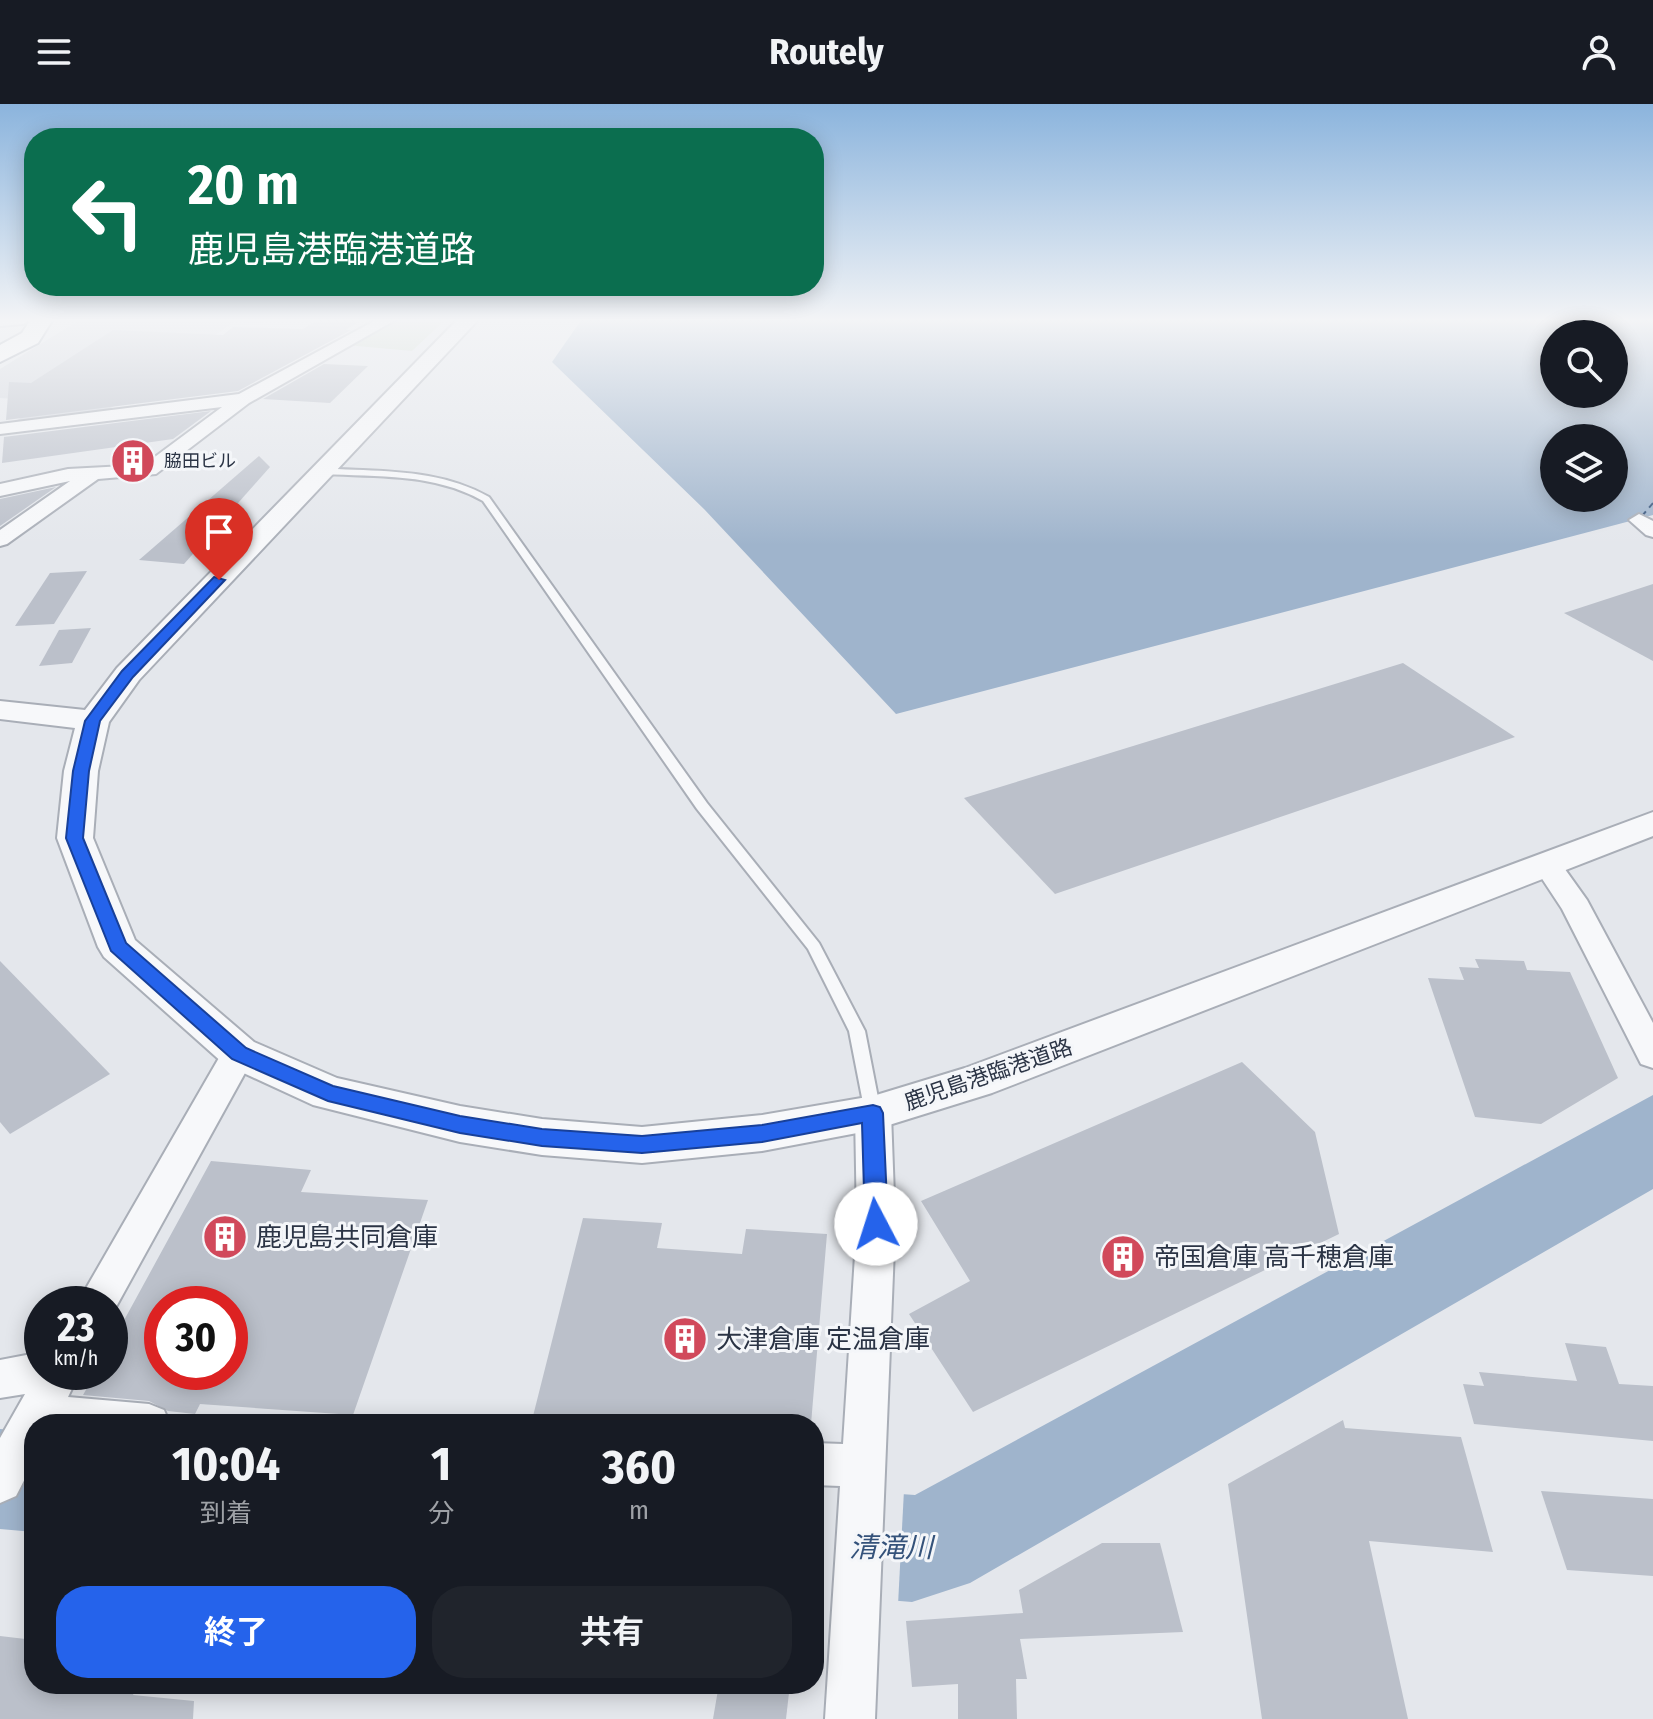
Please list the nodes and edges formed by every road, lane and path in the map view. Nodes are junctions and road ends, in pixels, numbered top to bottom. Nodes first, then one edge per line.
1 (251, 394) edge
2 (397, 394) edge
3 (243, 399) junction
4 (0, 429) edge
5 (323, 471) junction
6 (93, 473) junction
7 (0, 490) edge
8 (1653, 525) edge
9 (1653, 531) edge
10 (0, 540) edge
11 (0, 710) edge
12 (93, 721) junction
13 (1653, 823) edge
14 (1547, 865) junction
15 (239, 1053) junction
16 (1653, 1055) edge
17 (873, 1113) junction
18 (107, 1286) edge
19 (24, 1374) edge
20 (0, 1379) edge
21 (49, 1390) edge
22 (37, 1414) edge
23 (24, 1437) edge
24 (824, 1464) edge
25 (864, 1466) junction
26 (0, 1481) edge
27 (850, 1719) edge

1 - 3 street
2 - 5 street, 鹿児島港臨港道路
3 - 4 street
3 - 6 street
5 - 12 street, 鹿児島港臨港道路
5 - 17 lane
6 - 7 street
6 - 10 street
8 - 9 street
11 - 12 street
12 - 15 street, 鹿児島港臨港道路
13 - 14 street, 鹿児島港臨港道路
14 - 16 street
14 - 17 street, 鹿児島港臨港道路
15 - 17 street, 鹿児島港臨港道路
15 - 18 street
17 - 25 street
19 - 20 street
21 - 22 street
23 - 26 street
24 - 25 street
25 - 27 street

